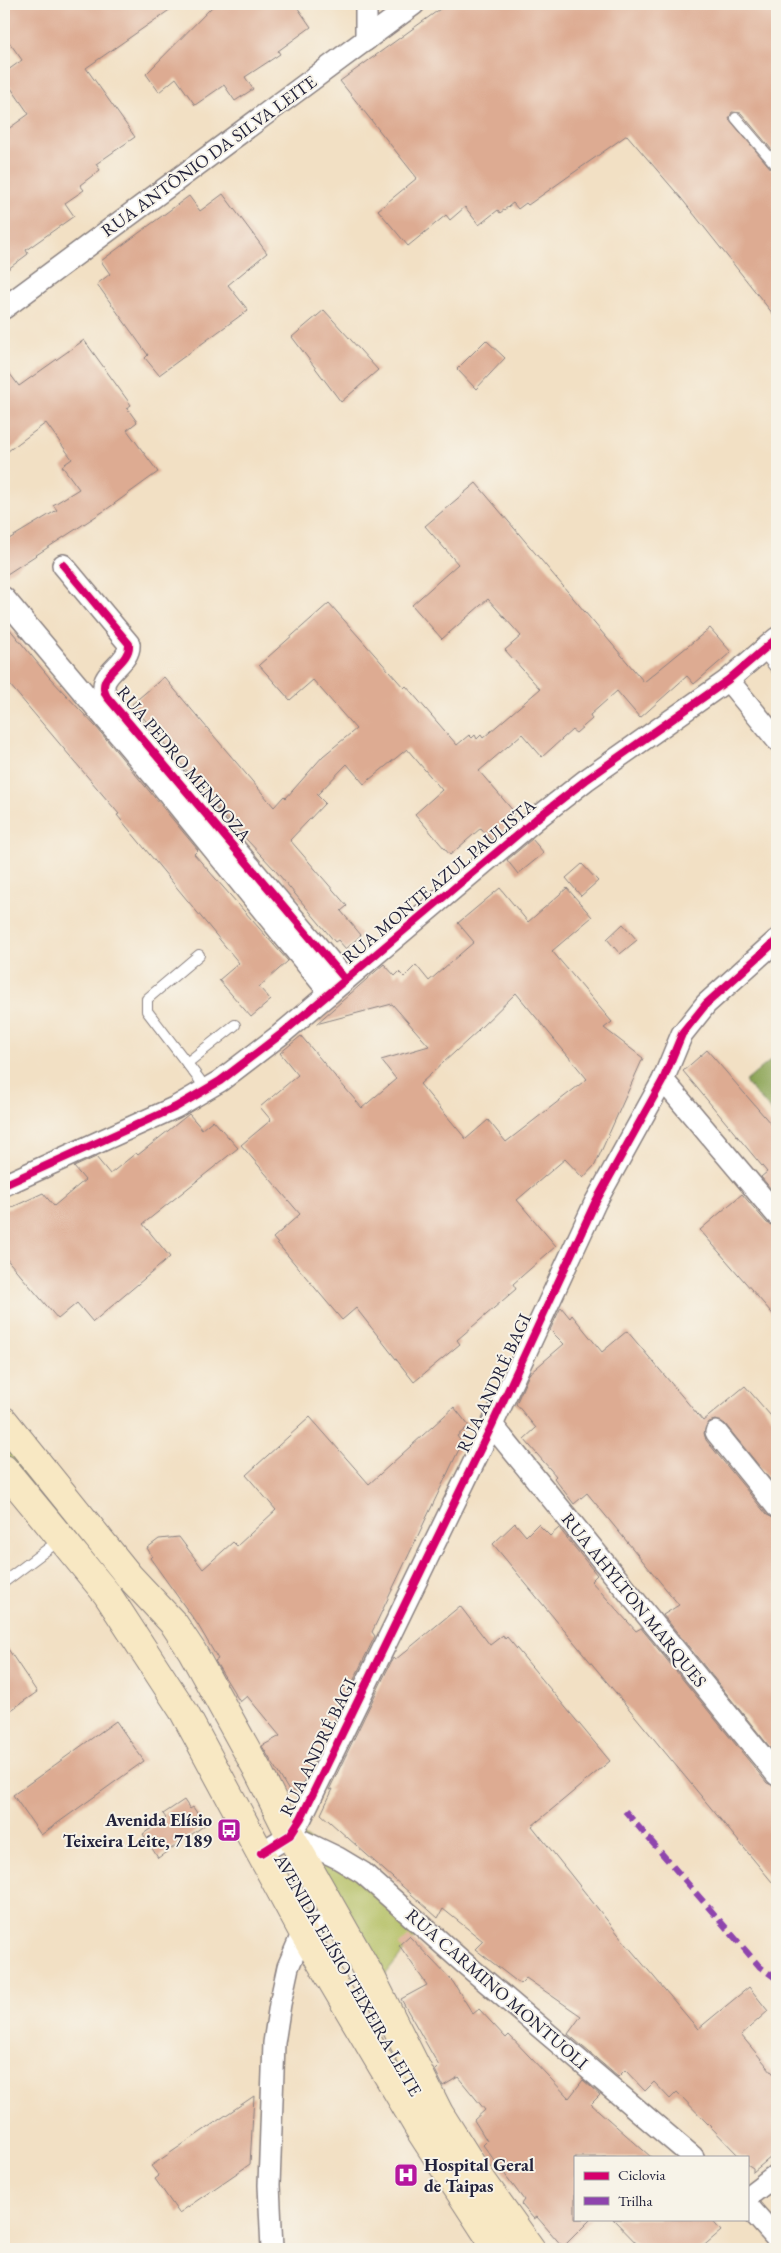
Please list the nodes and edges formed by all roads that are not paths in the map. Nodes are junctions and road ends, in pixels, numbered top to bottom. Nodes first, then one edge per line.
1 (366, 4) edge
2 (414, 4) edge
3 (366, 40) junction
4 (736, 118) dead end
5 (777, 166) edge
6 (4, 308) edge
7 (63, 565) dead end
8 (4, 598) edge
9 (769, 645) edge
10 (777, 670) edge
11 (728, 680) junction
12 (777, 740) edge
13 (777, 940) edge
14 (199, 956) dead end
15 (338, 986) junction
16 (235, 1025) dead end
17 (187, 1062) junction
18 (663, 1080) junction
19 (206, 1091) junction
20 (4, 1185) edge
21 (777, 1215) edge
22 (4, 1421) edge
23 (492, 1424) junction
24 (716, 1432) dead end
25 (4, 1469) edge
26 (777, 1507) edge
27 (62, 1539) junction
28 (4, 1582) edge
29 (777, 1775) edge
30 (290, 1835) junction
31 (261, 1853) junction
32 (335, 1913) junction
33 (303, 1932) junction
34 (430, 2123) junction
35 (692, 2156) edge
36 (777, 2174) edge
37 (748, 2196) edge
38 (748, 2206) edge
39 (777, 2240) edge
40 (272, 2249) edge
41 (497, 2249) edge
42 (530, 2249) edge

1 - 3 street
2 - 3 street, RUA ANTÔNIO DA SILVA LEITE
3 - 6 street, RUA ANTÔNIO DA SILVA LEITE
4 - 5 lane
7 - 15 street, RUA PEDRO MENDOZA
8 - 15 street, RUA PEDRO MENDOZA
9 - 10 lane
9 - 11 street, RUA MONTE AZUL PAULISTA
11 - 12 street
11 - 15 street, RUA MONTE AZUL PAULISTA
13 - 18 street, RUA ANDRÉ BAGI
14 - 17 lane
15 - 19 street, RUA MONTE AZUL PAULISTA
16 - 17 lane
17 - 19 lane
18 - 21 street
18 - 23 street, RUA ANDRÉ BAGI
19 - 20 street, RUA MONTE AZUL PAULISTA
22 - 30 main road, AVENIDA ELÍSIO TEIXEIRA LEITE
23 - 29 street, RUA AHYLTON MARQUES
23 - 30 street, RUA ANDRÉ BAGI
24 - 26 street
25 - 27 main road, AVENIDA ELÍSIO TEIXEIRA LEITE
27 - 28 lane
27 - 31 main road, AVENIDA ELÍSIO TEIXEIRA LEITE
30 - 31 street, RUA ANDRÉ BAGI
30 - 32 main road, AVENIDA ELÍSIO TEIXEIRA LEITE
30 - 35 street, RUA CARMINO MONTUOLI
31 - 33 main road, AVENIDA ELÍSIO TEIXEIRA LEITE
32 - 33 street
32 - 34 main road, AVENIDA ELÍSIO TEIXEIRA LEITE
33 - 34 main road, AVENIDA ELÍSIO TEIXEIRA LEITE
33 - 40 street
34 - 41 main road, AVENIDA ELÍSIO TEIXEIRA LEITE
34 - 42 main road, AVENIDA ELÍSIO TEIXEIRA LEITE
36 - 37 street
38 - 39 street

